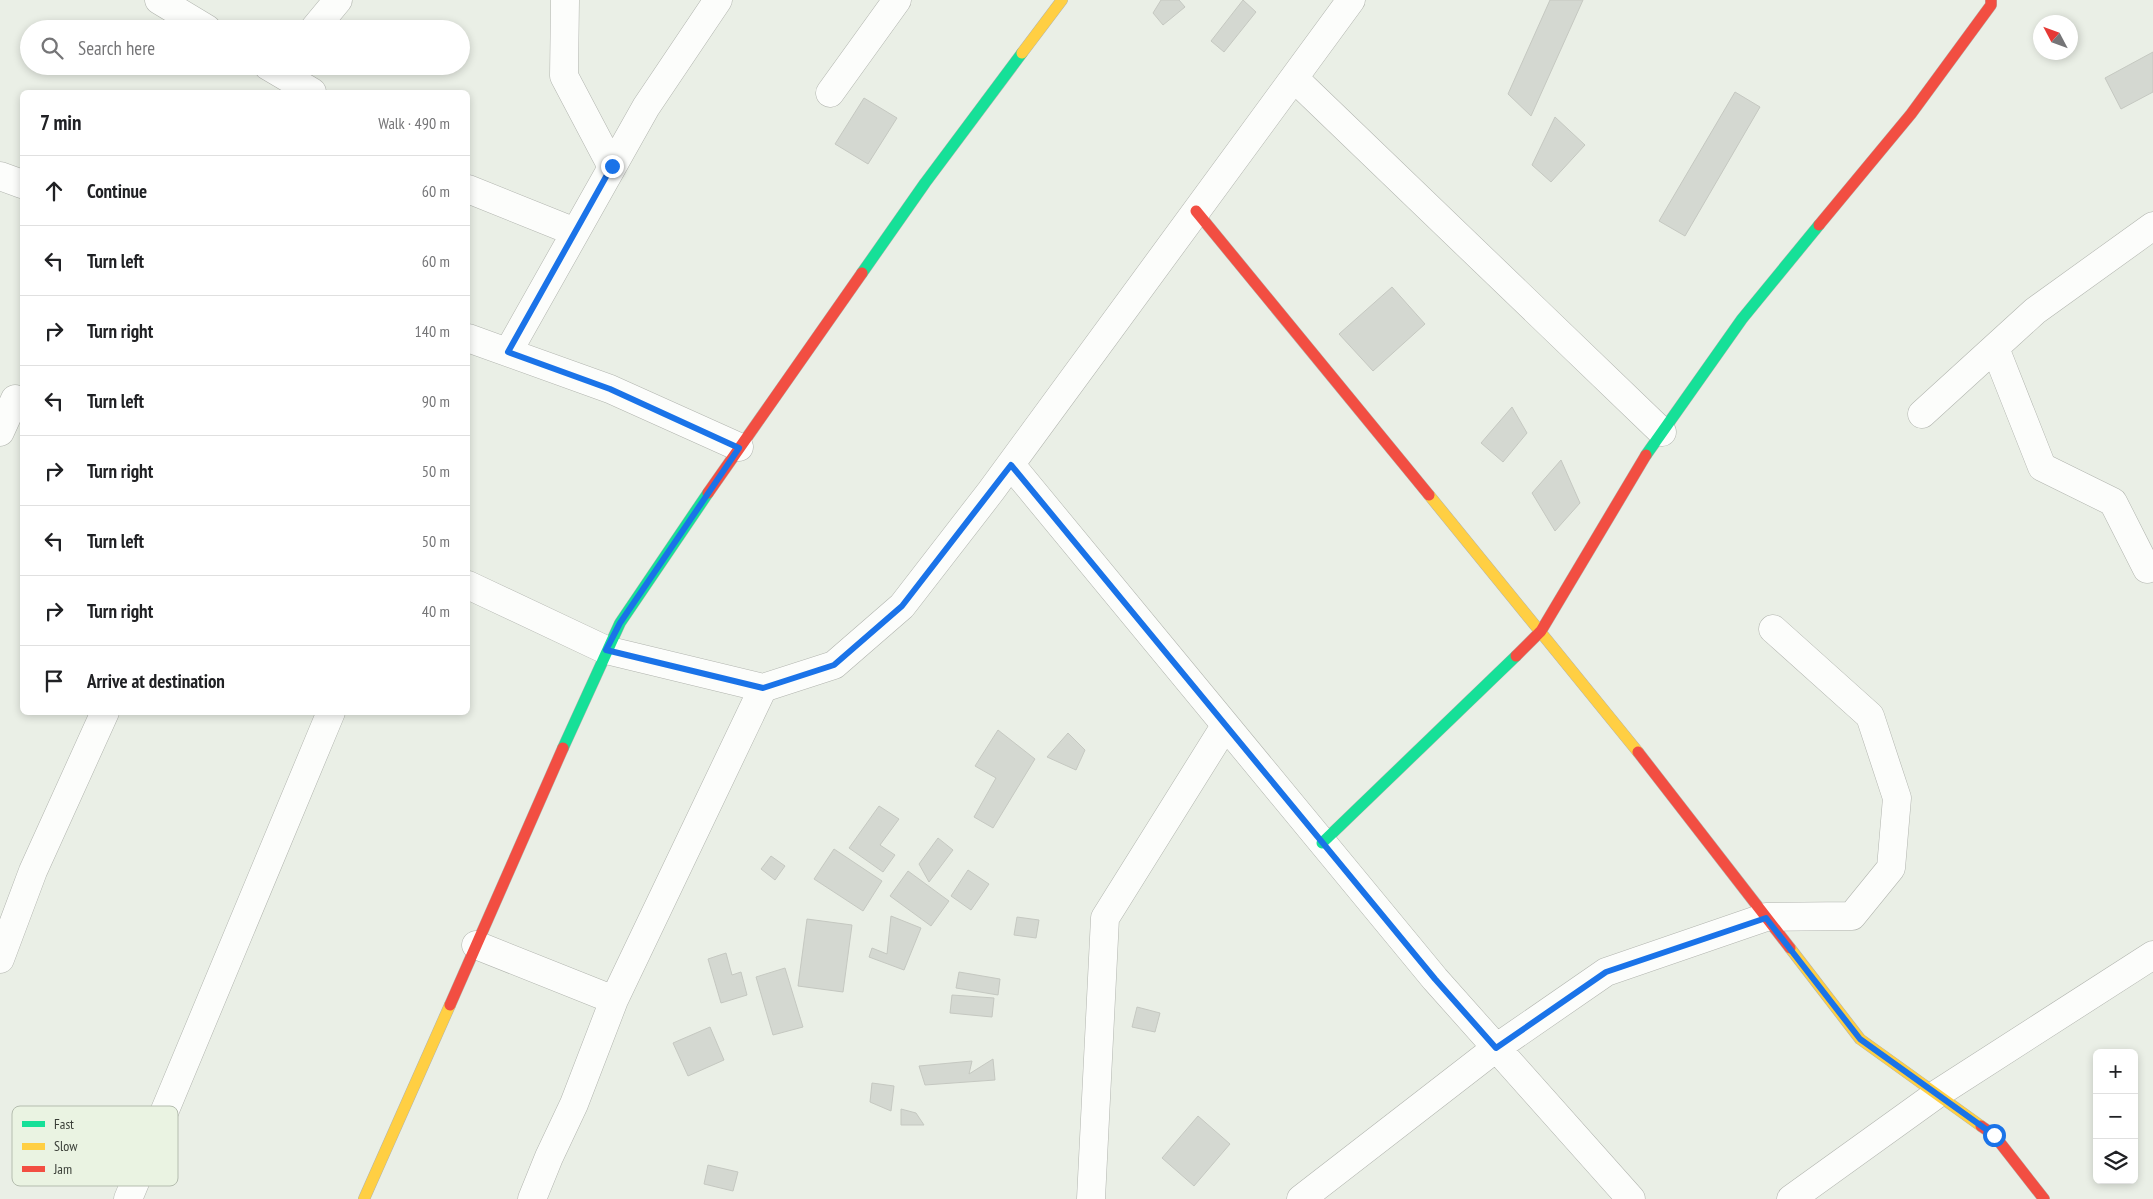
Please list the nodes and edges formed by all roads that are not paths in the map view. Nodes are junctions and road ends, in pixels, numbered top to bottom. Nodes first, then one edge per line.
1 (160, 0) edge
2 (338, 0) edge
3 (565, 0) edge
4 (718, 0) edge
5 (897, 0) edge
6 (1062, 0) edge
7 (1351, 0) edge
8 (1993, 2) edge
9 (192, 20) edge
10 (321, 20) edge
11 (286, 75) edge
12 (1294, 78) junction
13 (309, 90) edge
14 (830, 92) dead end
15 (612, 166) junction
16 (0, 176) edge
17 (20, 183) edge
18 (470, 190) edge
19 (1196, 211) junction
20 (2153, 226) edge
21 (575, 232) junction
22 (470, 339) edge
23 (1995, 348) junction
24 (508, 352) junction
25 (12, 398) edge
26 (1922, 414) dead end
27 (0, 432) edge
28 (1662, 432) junction
29 (739, 448) junction
30 (1011, 465) junction
31 (2147, 569) dead end
32 (470, 586) edge
33 (1773, 629) dead end
34 (1541, 631) junction
35 (606, 650) junction
36 (763, 688) junction
37 (104, 715) edge
38 (330, 715) edge
39 (1225, 726) junction
40 (1322, 843) junction
41 (1766, 918) junction
42 (476, 945) junction
43 (2153, 955) edge
44 (0, 959) edge
45 (614, 1000) junction
46 (1496, 1048) junction
47 (1937, 1094) junction
48 (167, 1106) edge
49 (133, 1186) edge
50 (128, 1199) edge
51 (364, 1199) edge
52 (532, 1199) edge
53 (1091, 1199) edge
54 (1301, 1199) edge
55 (1630, 1199) edge
56 (1791, 1199) edge
57 (2044, 1199) edge

1 - 9 street
2 - 10 street
3 - 15 street
4 - 15 street
5 - 14 street
6 - 29 street
7 - 12 street
8 - 28 street
11 - 13 street
12 - 19 street
12 - 28 street
15 - 21 street
16 - 17 street
18 - 21 street
19 - 30 street
19 - 34 street
20 - 23 street
21 - 24 street
22 - 24 street
23 - 26 street
23 - 31 street
24 - 29 street
25 - 27 street
28 - 34 street
29 - 35 street
30 - 36 street
30 - 39 street
32 - 35 street
33 - 41 street
34 - 40 street
34 - 41 street
35 - 36 street
35 - 42 street
36 - 45 street
37 - 44 street
38 - 48 street
39 - 40 street
39 - 53 street
40 - 46 street
41 - 46 street
41 - 47 street
42 - 45 street
42 - 51 street
43 - 47 street
45 - 52 street
46 - 54 street
46 - 55 street
47 - 56 street
47 - 57 street
49 - 50 street

